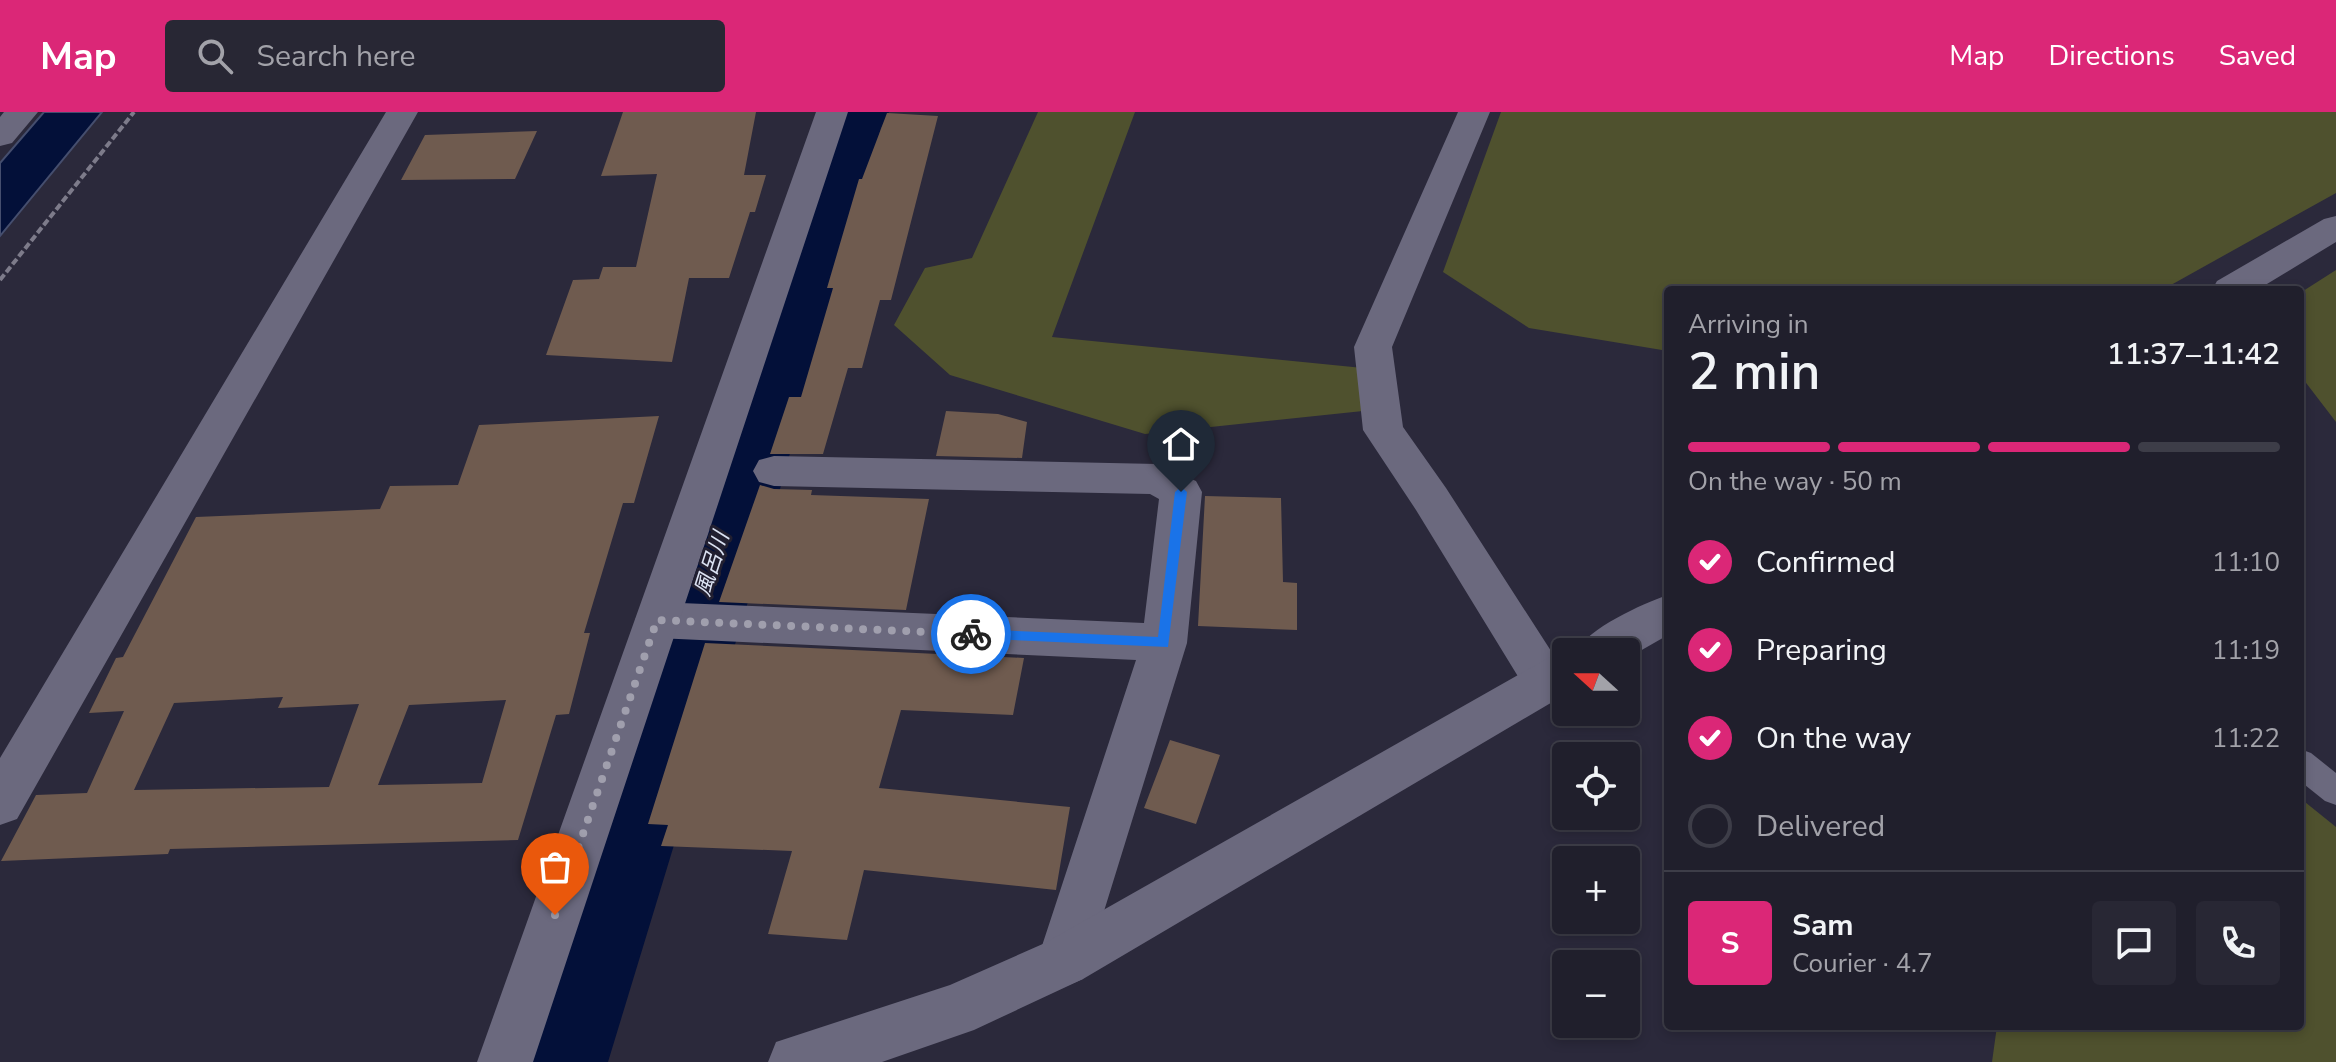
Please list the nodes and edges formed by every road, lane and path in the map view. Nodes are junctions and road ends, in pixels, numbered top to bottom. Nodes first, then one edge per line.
1 (22, 112) edge
2 (134, 112) edge
3 (402, 112) edge
4 (832, 112) edge
5 (1474, 112) edge
6 (0, 136) edge
7 (2336, 227) edge
8 (0, 280) edge
9 (2237, 286) edge
10 (774, 471) dead end
11 (1664, 615) edge
12 (657, 620) junction
13 (1624, 638) edge
14 (1164, 643) junction
15 (1552, 670) edge
16 (1552, 678) edge
17 (2304, 766) edge
18 (2336, 791) edge
19 (0, 803) edge
20 (1064, 961) junction
21 (505, 1062) edge
22 (796, 1062) edge

1 - 6 street
2 - 8 path
3 - 19 street
4 - 12 street
5 - 15 street
7 - 9 street
10 - 14 street
11 - 13 street
12 - 14 street
12 - 21 street
14 - 20 street
16 - 20 street
17 - 18 lane
20 - 22 street

